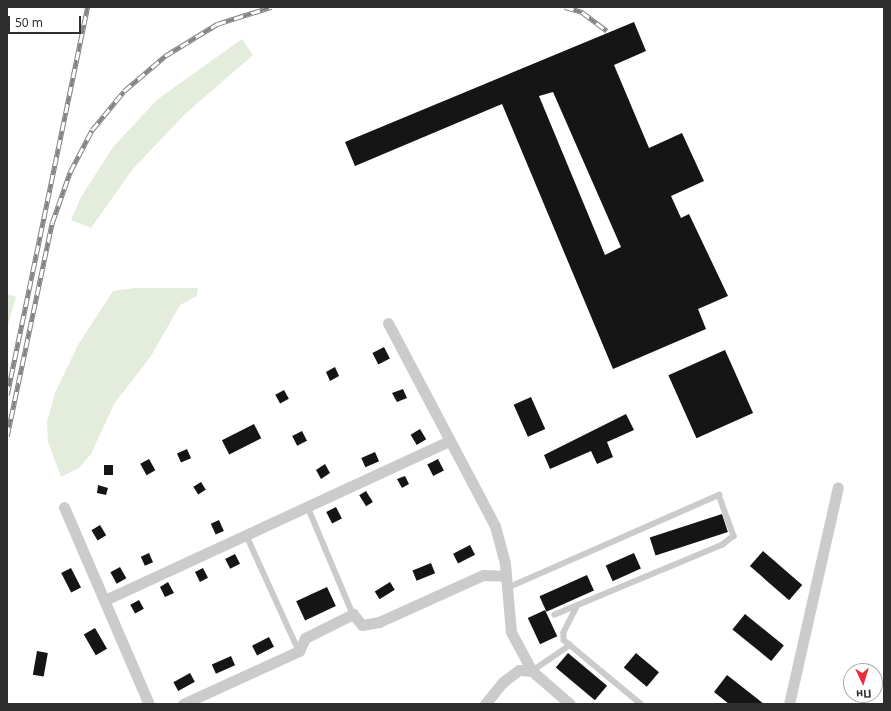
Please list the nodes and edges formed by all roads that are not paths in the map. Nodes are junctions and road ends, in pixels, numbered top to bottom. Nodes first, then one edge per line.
1 (388, 324) dead end
2 (449, 441) junction
3 (838, 487) dead end
4 (64, 507) dead end
5 (308, 507) junction
6 (246, 534) junction
7 (506, 576) junction
8 (507, 588) junction
9 (105, 600) junction
10 (578, 605) junction
11 (353, 614) junction
12 (555, 615) dead end
13 (570, 645) junction
14 (299, 651) junction
15 (532, 672) junction
16 (149, 704) edge
17 (183, 704) edge
18 (484, 704) edge
19 (570, 704) edge
20 (640, 704) edge
21 (789, 704) edge

1 - 2 street
2 - 5 street
2 - 7 street
3 - 21 street
4 - 9 street
5 - 6 street
5 - 11 lane
6 - 9 street
6 - 14 lane
7 - 8 street
7 - 11 street
8 - 10 lane
8 - 15 street
9 - 16 street
10 - 12 lane
10 - 13 lane
11 - 14 street
13 - 15 lane
13 - 20 lane
14 - 17 street
15 - 18 street
15 - 19 street

